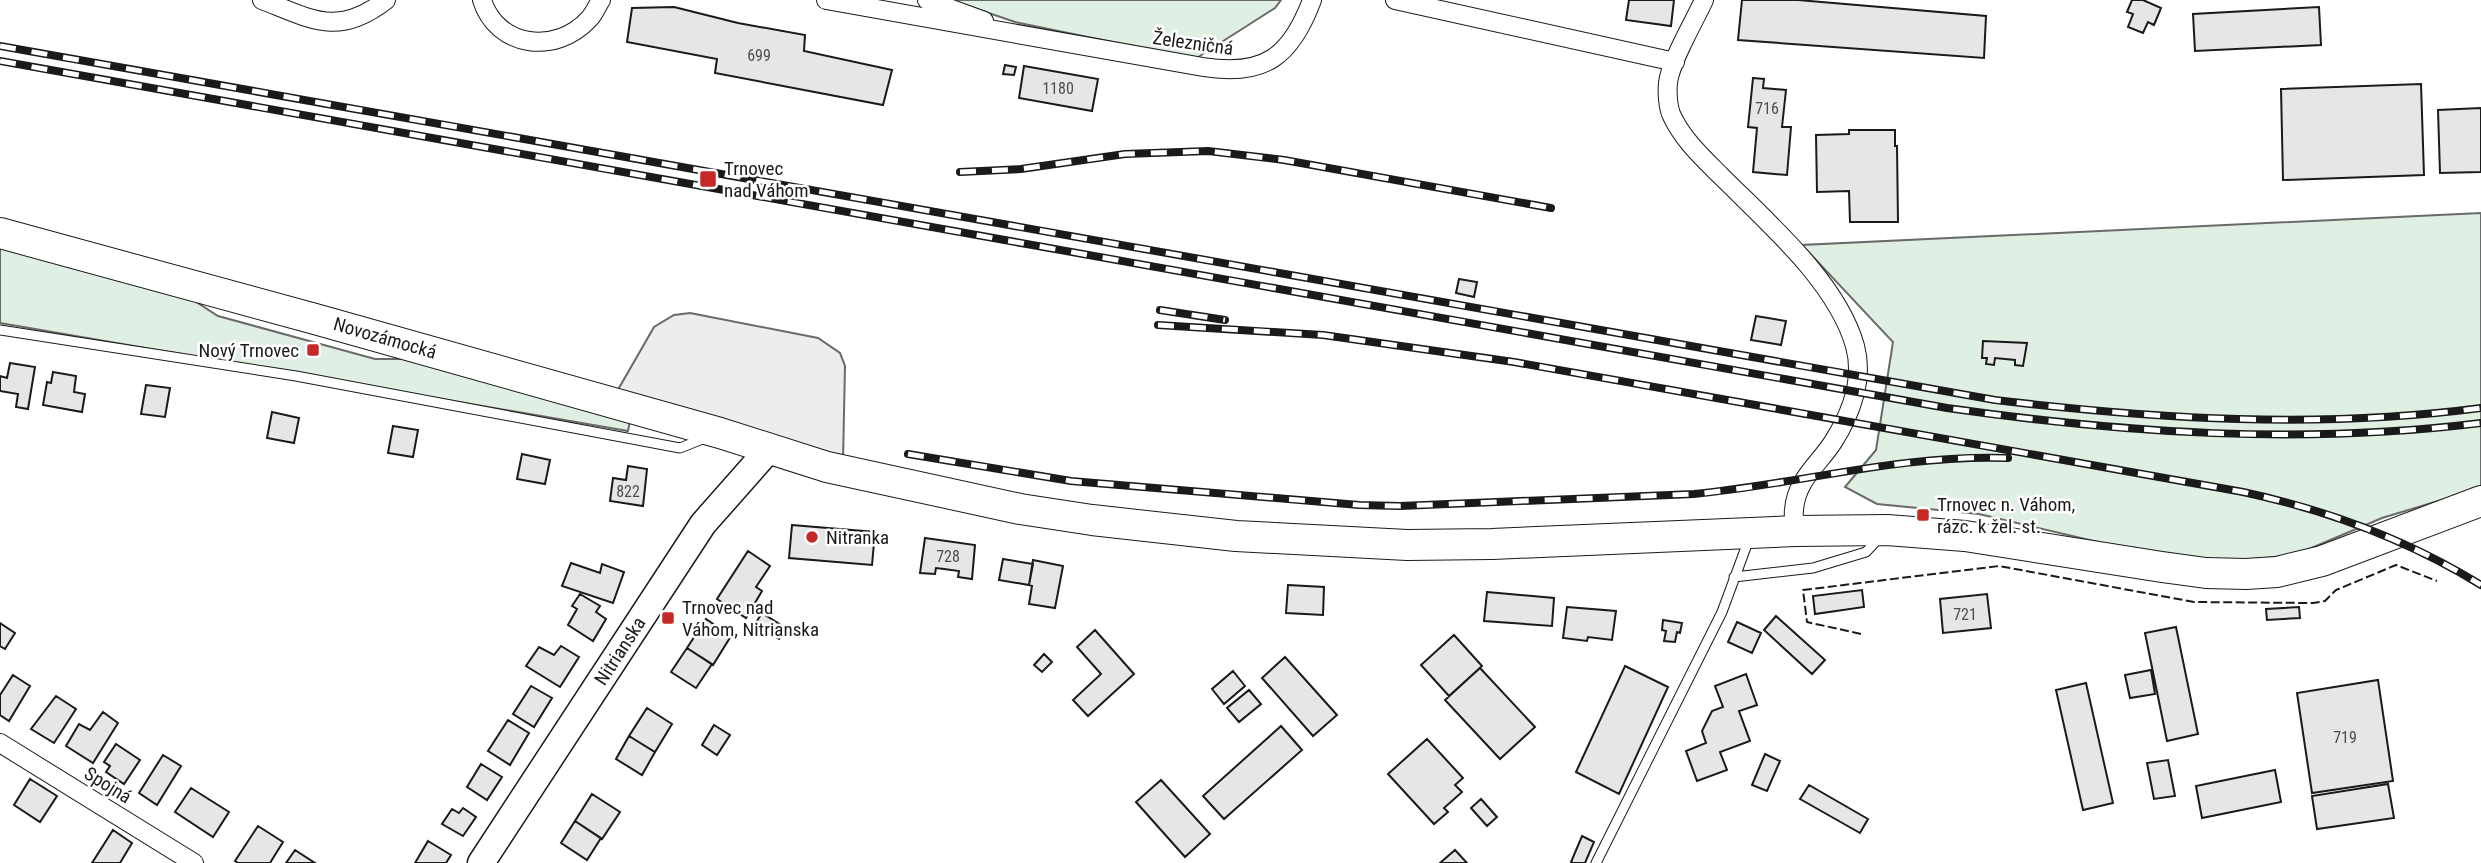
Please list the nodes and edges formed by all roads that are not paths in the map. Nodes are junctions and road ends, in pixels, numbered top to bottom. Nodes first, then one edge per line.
1 (262, 0) edge
2 (386, 0) edge
3 (481, 0) edge
4 (601, 0) edge
5 (826, 0) edge
6 (927, 0) edge
7 (1312, 0) edge
8 (1395, 0) edge
9 (1704, 0) edge
10 (1034, 38) junction
11 (1675, 62) junction
12 (0, 233) edge
13 (0, 330) edge
14 (720, 433) junction
15 (769, 448) junction
16 (2481, 501) edge
17 (1887, 530) junction
18 (1796, 531) junction
19 (1751, 534) junction
20 (1734, 577) junction
21 (0, 743) edge
22 (194, 863) edge
23 (481, 863) edge
24 (1596, 863) edge

1 - 2 street
3 - 4 street
5 - 10 street, Železničná
6 - 10 street, Železničná
7 - 10 street, Železničná
8 - 11 street
9 - 11 street
11 - 18 street
12 - 14 main road, Novozámocká
13 - 14 lane
14 - 15 main road, Novozámocká
15 - 19 main road, Novozámocká
15 - 23 main road, Nitrianska
16 - 17 main road, Novozámocká
17 - 18 main road, Novozámocká
17 - 20 lane
18 - 19 main road, Novozámocká
19 - 20 lane
20 - 24 lane
21 - 22 street, Spojná

